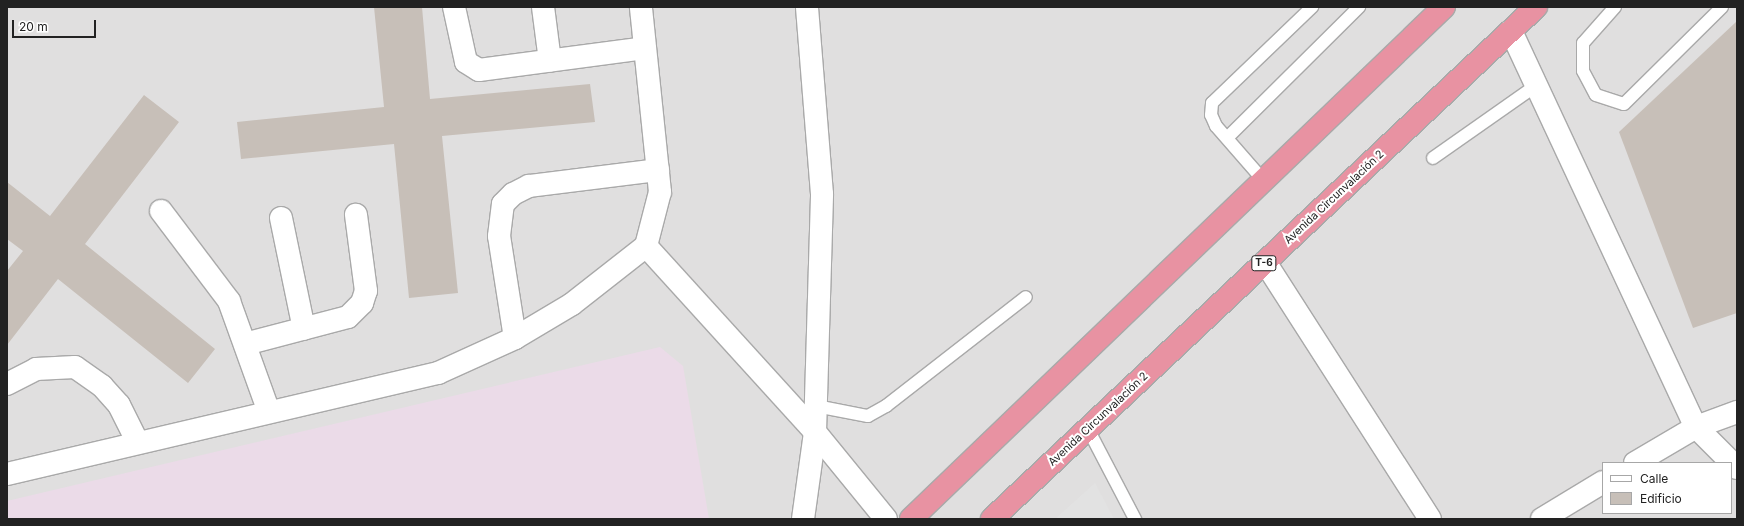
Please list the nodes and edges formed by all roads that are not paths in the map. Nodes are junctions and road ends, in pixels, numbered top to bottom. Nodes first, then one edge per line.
1 (454, 7) edge
2 (543, 7) edge
3 (641, 7) edge
4 (807, 7) edge
5 (1312, 7) edge
6 (1358, 7) edge
7 (1444, 7) edge
8 (1536, 7) edge
9 (1615, 7) edge
10 (1722, 7) edge
11 (1511, 30) junction
12 (645, 48) junction
13 (550, 61) junction
14 (1537, 85) junction
15 (1228, 137) junction
16 (1433, 158) dead end
17 (658, 170) junction
18 (1264, 181) junction
19 (161, 211) dead end
20 (356, 215) dead end
21 (281, 218) dead end
22 (646, 246) junction
23 (1265, 262) junction
24 (1026, 297) dead end
25 (304, 329) junction
26 (515, 338) junction
27 (245, 344) junction
28 (7, 384) edge
29 (816, 406) junction
30 (269, 412) junction
31 (1737, 412) edge
32 (1696, 427) junction
33 (1088, 429) junction
34 (815, 432) junction
35 (138, 443) junction
36 (1637, 462) edge
37 (1731, 462) edge
38 (7, 474) edge
39 (1602, 483) edge
40 (803, 519) edge
41 (886, 519) edge
42 (911, 519) edge
43 (992, 519) edge
44 (1135, 519) edge
45 (1430, 519) edge
46 (1542, 519) edge

1 - 13 street
2 - 13 street
3 - 12 street
4 - 29 street
5 - 15 lane
6 - 15 lane
7 - 18 highway
8 - 11 highway, Avenida Circunvalación 2 / T-6
9 - 10 lane
11 - 14 street
11 - 23 highway, Avenida Circunvalación 2 / T-6
12 - 13 street
12 - 17 street
14 - 16 lane
14 - 32 street
15 - 18 lane
17 - 22 street
17 - 26 street
18 - 42 highway
19 - 27 street
20 - 25 street
21 - 25 street
22 - 26 street
22 - 34 street
23 - 33 highway, Avenida Circunvalación 2 / T-6
23 - 45 street
24 - 29 lane
25 - 27 street
26 - 30 street
27 - 30 street
28 - 35 street
29 - 34 street
30 - 35 street
31 - 32 street
32 - 36 street
32 - 37 street
33 - 43 highway, Avenida Circunvalación 2 / T-6
33 - 44 lane
34 - 40 street
34 - 41 street
35 - 38 street
39 - 46 street

